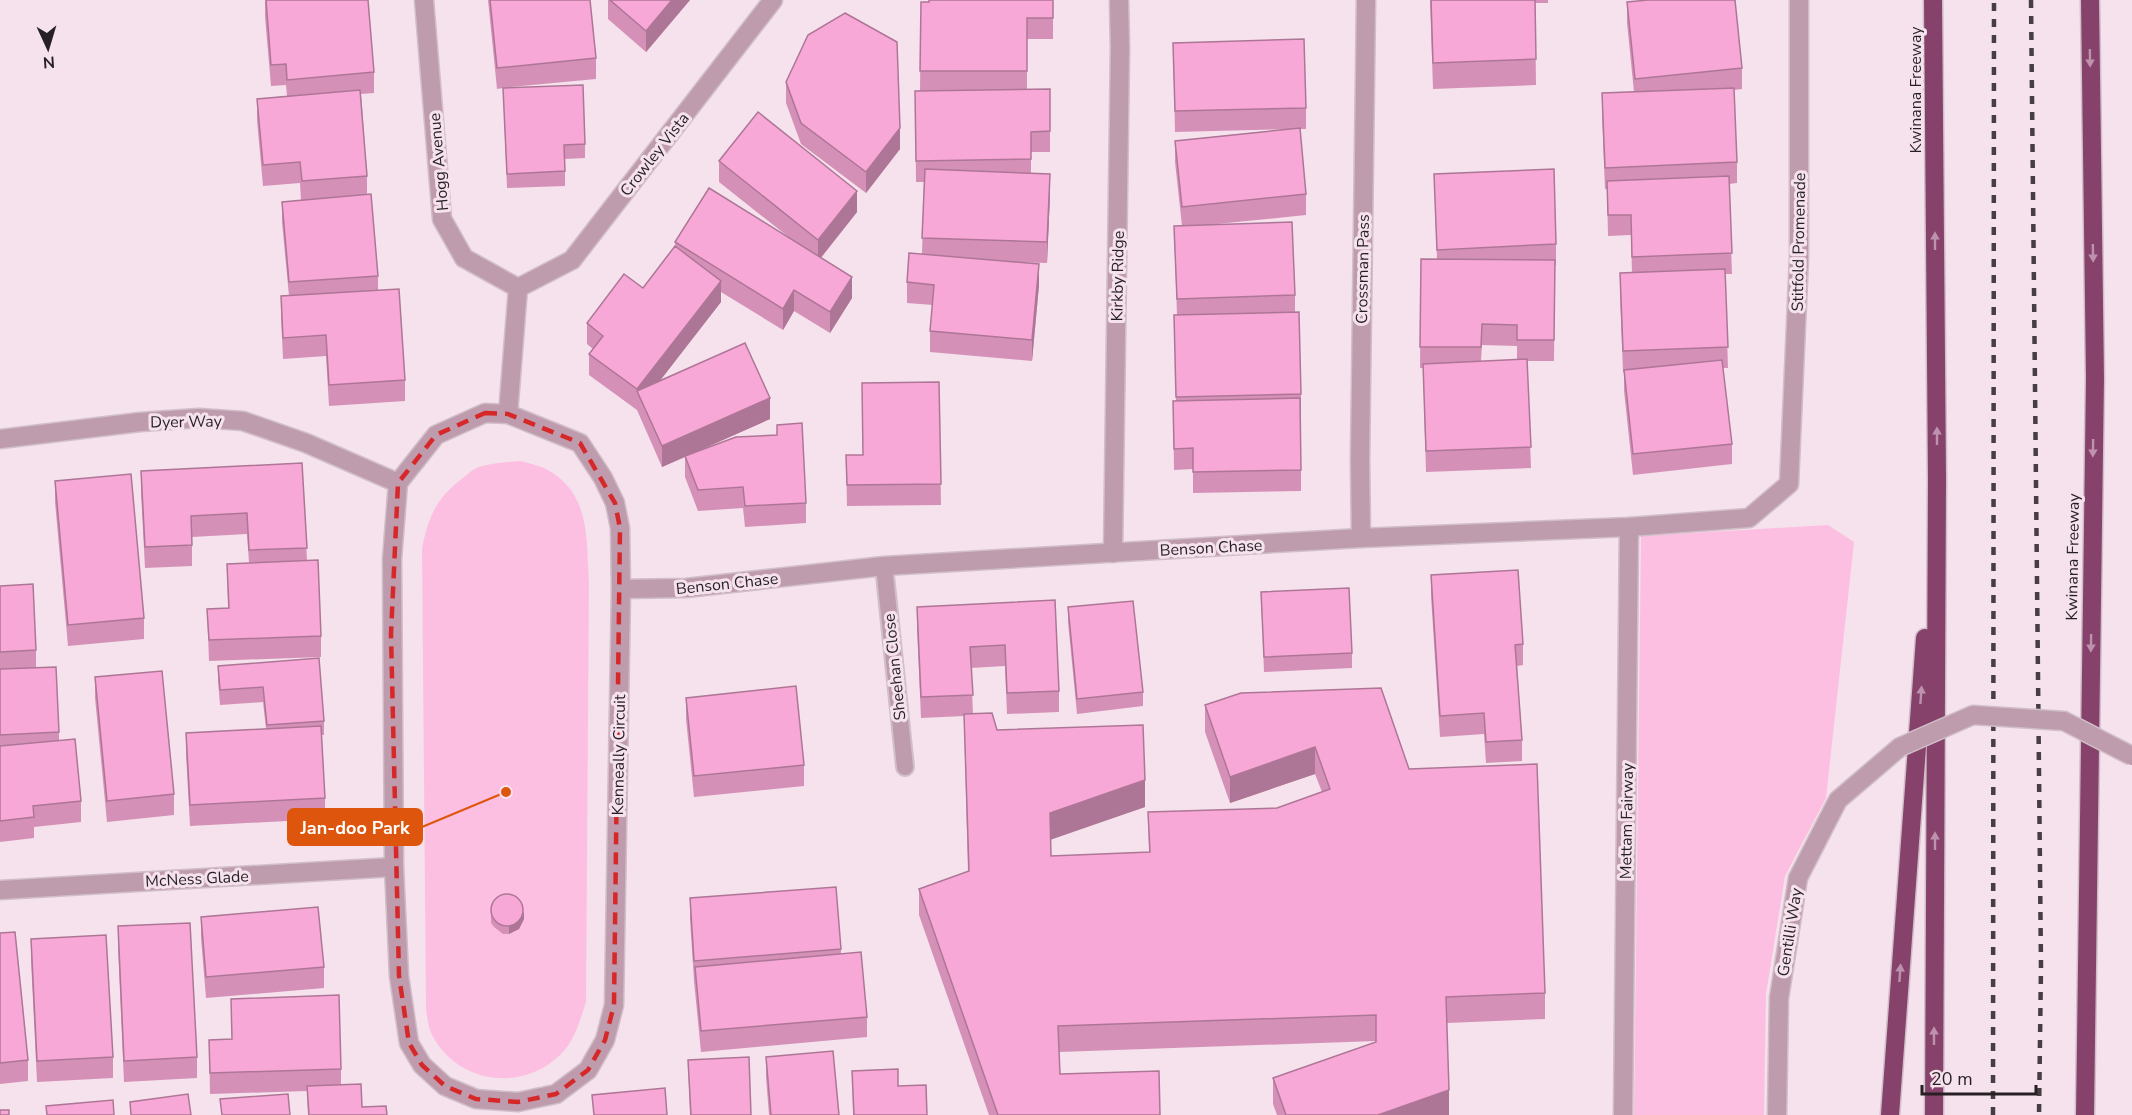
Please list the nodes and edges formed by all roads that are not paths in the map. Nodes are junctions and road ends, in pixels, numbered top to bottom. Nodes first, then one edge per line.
1 (424, 0) edge
2 (773, 0) edge
3 (1119, 0) edge
4 (1366, 0) edge
5 (1799, 0) edge
6 (1933, 0) edge
7 (2090, 0) edge
8 (518, 288) junction
9 (508, 414) junction
10 (0, 439) edge
11 (1937, 479) junction
12 (398, 483) junction
13 (1789, 484) joint
14 (1629, 526) junction
15 (1361, 538) junction
16 (1113, 552) junction
17 (884, 566) junction
18 (621, 590) junction
19 (2132, 756) edge
20 (905, 767) dead end
21 (394, 867) junction
22 (0, 890) edge
23 (475, 1107) edge
24 (518, 1109) edge
25 (1623, 1115) edge
26 (1776, 1115) edge
27 (1890, 1115) edge
28 (1934, 1115) edge
29 (2085, 1115) edge

1 - 8 street, Hogg Avenue
2 - 8 street, Crowley Vista
3 - 16 street, Kirkby Ridge
4 - 15 street, Crossman Pass
5 - 13 street, Stitfold Promenade
11 -> 6 highway, Kwinana Freeway
7 -> 29 highway, Kwinana Freeway
8 - 9 street
9 - 12 street, Kenneally Circuit
9 - 18 street, Kenneally Circuit
10 - 12 street, Dyer Way
27 -> 11 highway
28 -> 11 highway, Kwinana Freeway
12 - 21 street, Kenneally Circuit
13 - 14 street, Benson Chase
14 - 15 street, Benson Chase
14 - 25 street, Mettam Fairway
15 - 16 street, Benson Chase
16 - 17 street, Benson Chase
17 - 18 street, Benson Chase
17 - 20 lane, Sheehan Close
18 - 24 street, Kenneally Circuit
19 - 26 street, Gentilli Way, bridge
21 - 22 street, McNess Glade
21 - 23 street, Kenneally Circuit
23 - 24 street, Kenneally Circuit

